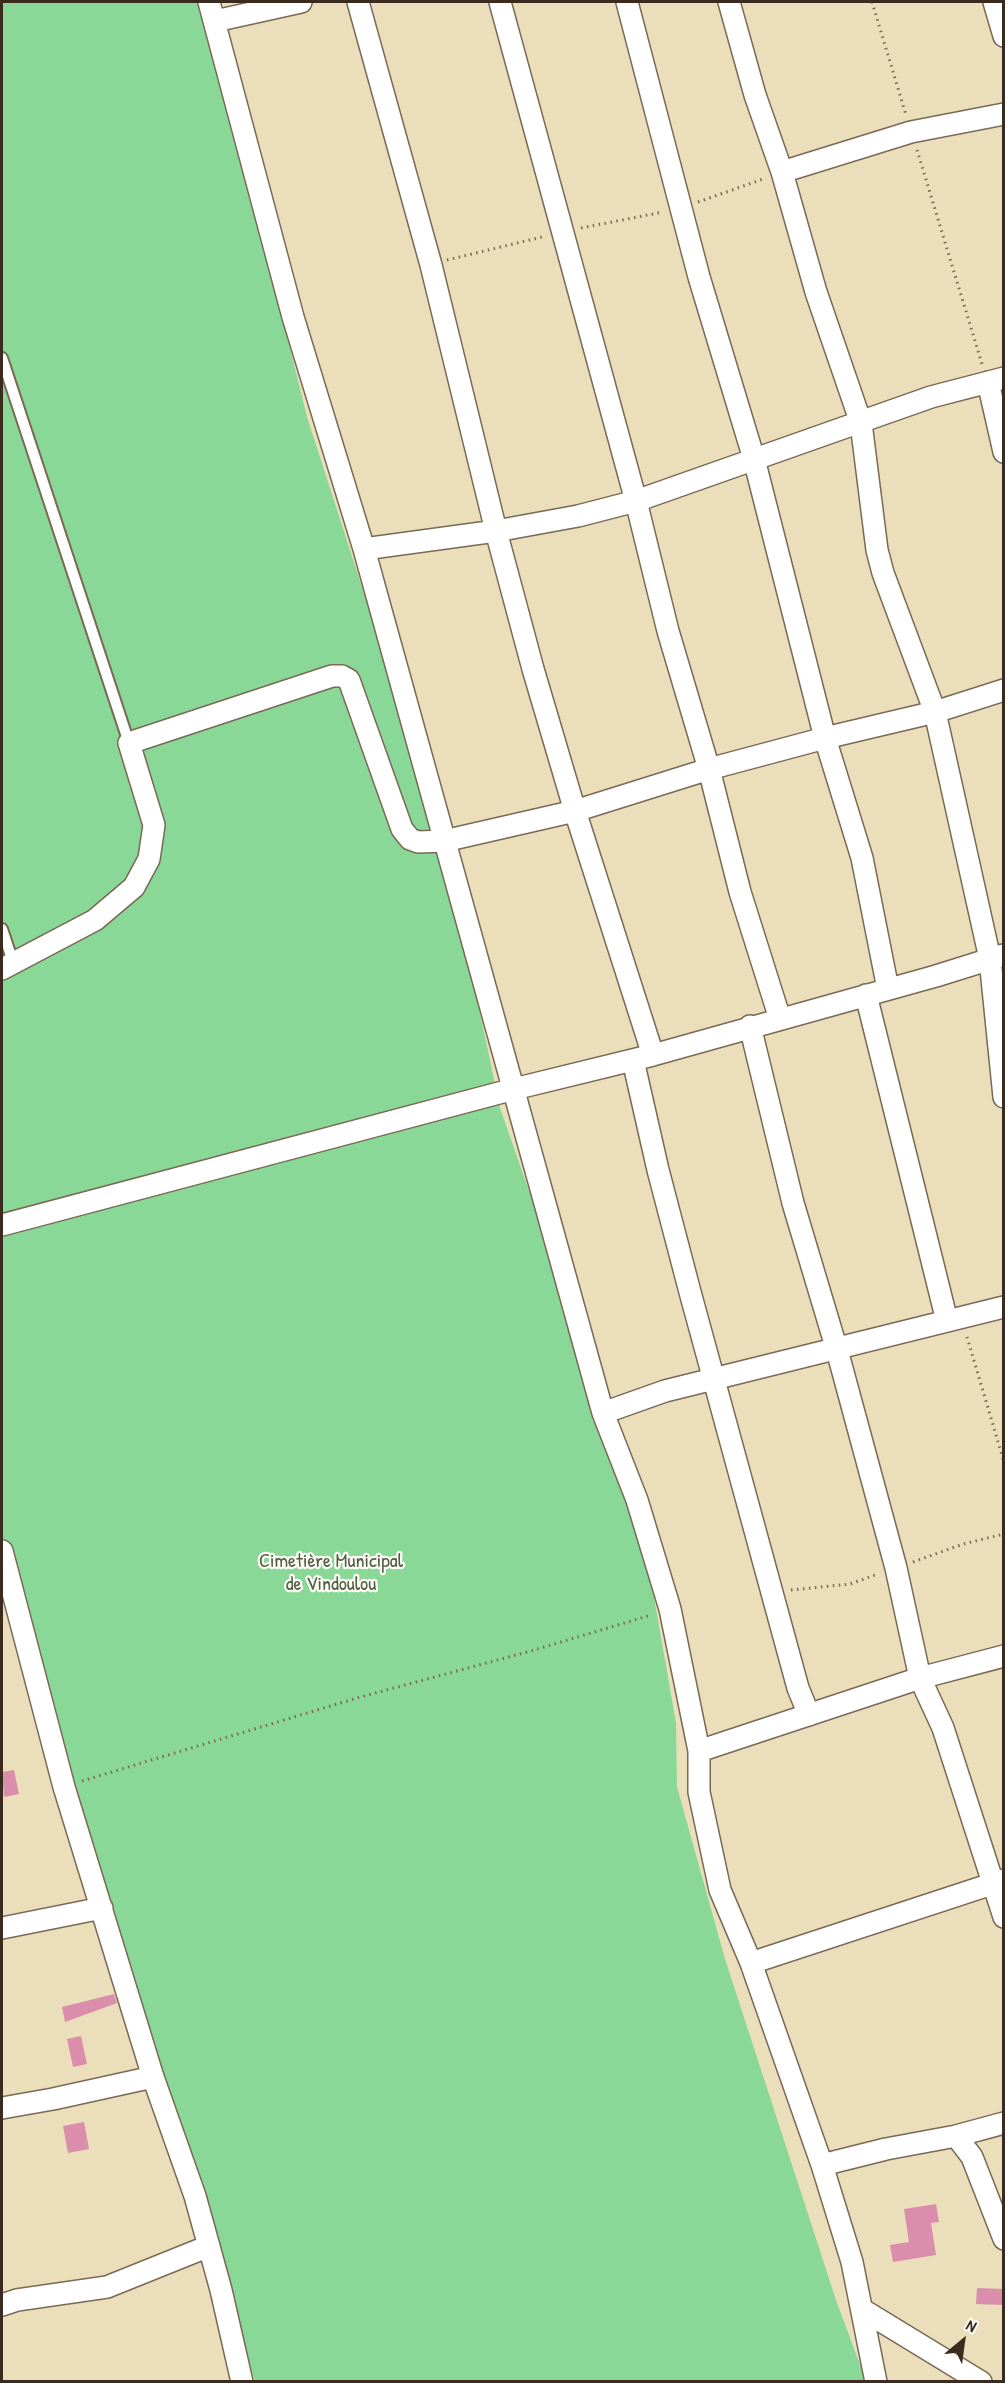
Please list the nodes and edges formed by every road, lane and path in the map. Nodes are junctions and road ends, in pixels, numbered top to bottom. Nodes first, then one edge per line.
1 (301, 2) edge
2 (358, 2) edge
3 (500, 2) edge
4 (627, 2) edge
5 (729, 2) edge
6 (872, 2) edge
7 (994, 2) edge
8 (212, 11) edge
9 (1004, 36) edge
10 (1004, 114) edge
11 (911, 132) junction
12 (782, 172) junction
13 (681, 208) junction
14 (564, 231) junction
15 (431, 265) junction
16 (2, 358) edge
17 (996, 380) edge
18 (861, 423) junction
19 (1004, 452) edge
20 (754, 459) junction
21 (636, 501) junction
22 (496, 531) junction
23 (364, 549) junction
24 (1004, 690) edge
25 (935, 712) junction
26 (825, 738) junction
27 (129, 743) junction
28 (709, 769) junction
29 (575, 811) junction
30 (444, 841) junction
31 (2, 929) edge
32 (997, 957) edge
33 (8, 967) edge
34 (888, 989) junction
35 (866, 995) junction
36 (780, 1018) junction
37 (750, 1026) junction
38 (643, 1057) junction
39 (514, 1089) junction
40 (1004, 1097) edge
41 (2, 1225) edge
42 (1004, 1307) edge
43 (954, 1319) junction
44 (837, 1350) junction
45 (715, 1379) junction
46 (603, 1413) junction
47 (1004, 1462) edge
48 (2, 1551) edge
49 (5, 1586) edge
50 (670, 1609) junction
51 (1004, 1656) edge
52 (920, 1678) junction
53 (809, 1715) junction
54 (699, 1751) junction
55 (64, 1787) junction
56 (999, 1881) edge
57 (102, 1908) junction
58 (1004, 1917) edge
59 (2, 1928) edge
60 (751, 1963) junction
61 (153, 2077) junction
62 (2, 2108) edge
63 (1004, 2123) edge
64 (956, 2136) junction
65 (822, 2165) junction
66 (1004, 2239) edge
67 (209, 2246) junction
68 (2, 2305) edge
69 (863, 2310) junction
70 (242, 2382) edge
71 (876, 2382) edge
72 (981, 2382) edge

1 - 8 street
2 - 15 street
3 - 14 street
4 - 13 street
5 - 12 street
6 - 11 path
7 - 9 street
8 - 23 street
10 - 11 street
11 - 12 street
11 - 17 path
12 - 13 path
12 - 18 street
13 - 14 path
13 - 20 street
14 - 15 path
14 - 21 street
15 - 22 street
16 - 27 lane
17 - 18 street
17 - 19 street
18 - 20 street
18 - 25 street
20 - 21 street
20 - 26 street
21 - 22 street
21 - 28 street
22 - 23 street
22 - 29 street
23 - 30 street
24 - 25 street
25 - 26 street
25 - 32 street
26 - 28 street
26 - 34 street
27 - 30 street
27 - 33 street
28 - 29 street
28 - 36 street
29 - 30 street
29 - 38 street
30 - 39 street
31 - 33 lane
32 - 34 street
32 - 40 street
34 - 35 street
35 - 36 street
35 - 43 street
36 - 37 street
37 - 38 street
37 - 44 street
38 - 39 street
38 - 45 street
39 - 41 street
39 - 46 street
42 - 43 street
43 - 44 street
43 - 47 path
44 - 45 street
44 - 52 street
45 - 46 street
45 - 53 street
46 - 50 street
48 - 49 street
49 - 55 street
50 - 54 street
50 - 55 path
51 - 52 street
52 - 53 street
52 - 56 street
53 - 54 street
54 - 60 street
55 - 57 street
56 - 58 street
56 - 60 street
57 - 59 street
57 - 61 street
60 - 65 street
61 - 62 street
61 - 67 street
63 - 64 street
64 - 65 street
64 - 66 street
65 - 69 street
67 - 68 street
67 - 70 street
69 - 71 street
69 - 72 street

